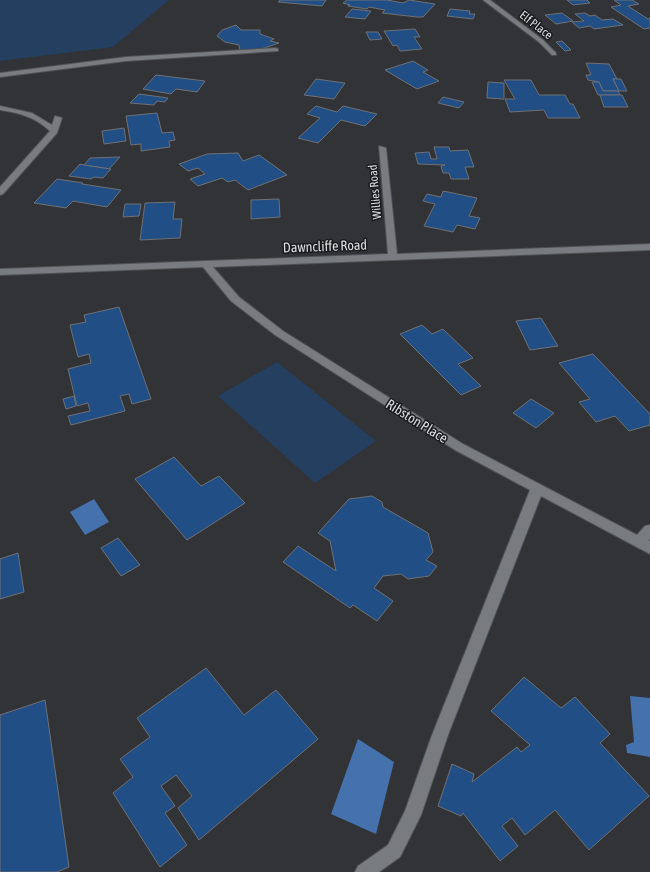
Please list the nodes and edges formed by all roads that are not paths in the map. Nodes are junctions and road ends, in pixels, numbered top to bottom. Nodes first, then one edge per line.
1 (485, 0) edge
2 (276, 50) dead end
3 (554, 54) dead end
4 (0, 75) edge
5 (0, 108) edge
6 (58, 118) dead end
7 (54, 131) junction
8 (382, 148) dead end
9 (0, 192) edge
10 (650, 247) edge
11 (393, 258) junction
12 (206, 264) junction
13 (0, 272) edge
14 (537, 489) junction
15 (650, 530) edge
16 (644, 545) edge
17 (364, 872) edge

1 - 3 street, Elf Place
2 - 4 street
5 - 7 street
6 - 7 street
7 - 9 street
8 - 11 street, Willies Road
10 - 11 street, Dawncliffe Road
11 - 12 street, Dawncliffe Road
12 - 13 street, Dawncliffe Road
12 - 14 street, Ribston Place
14 - 16 street, Ribston Place
14 - 17 street
15 - 16 street

